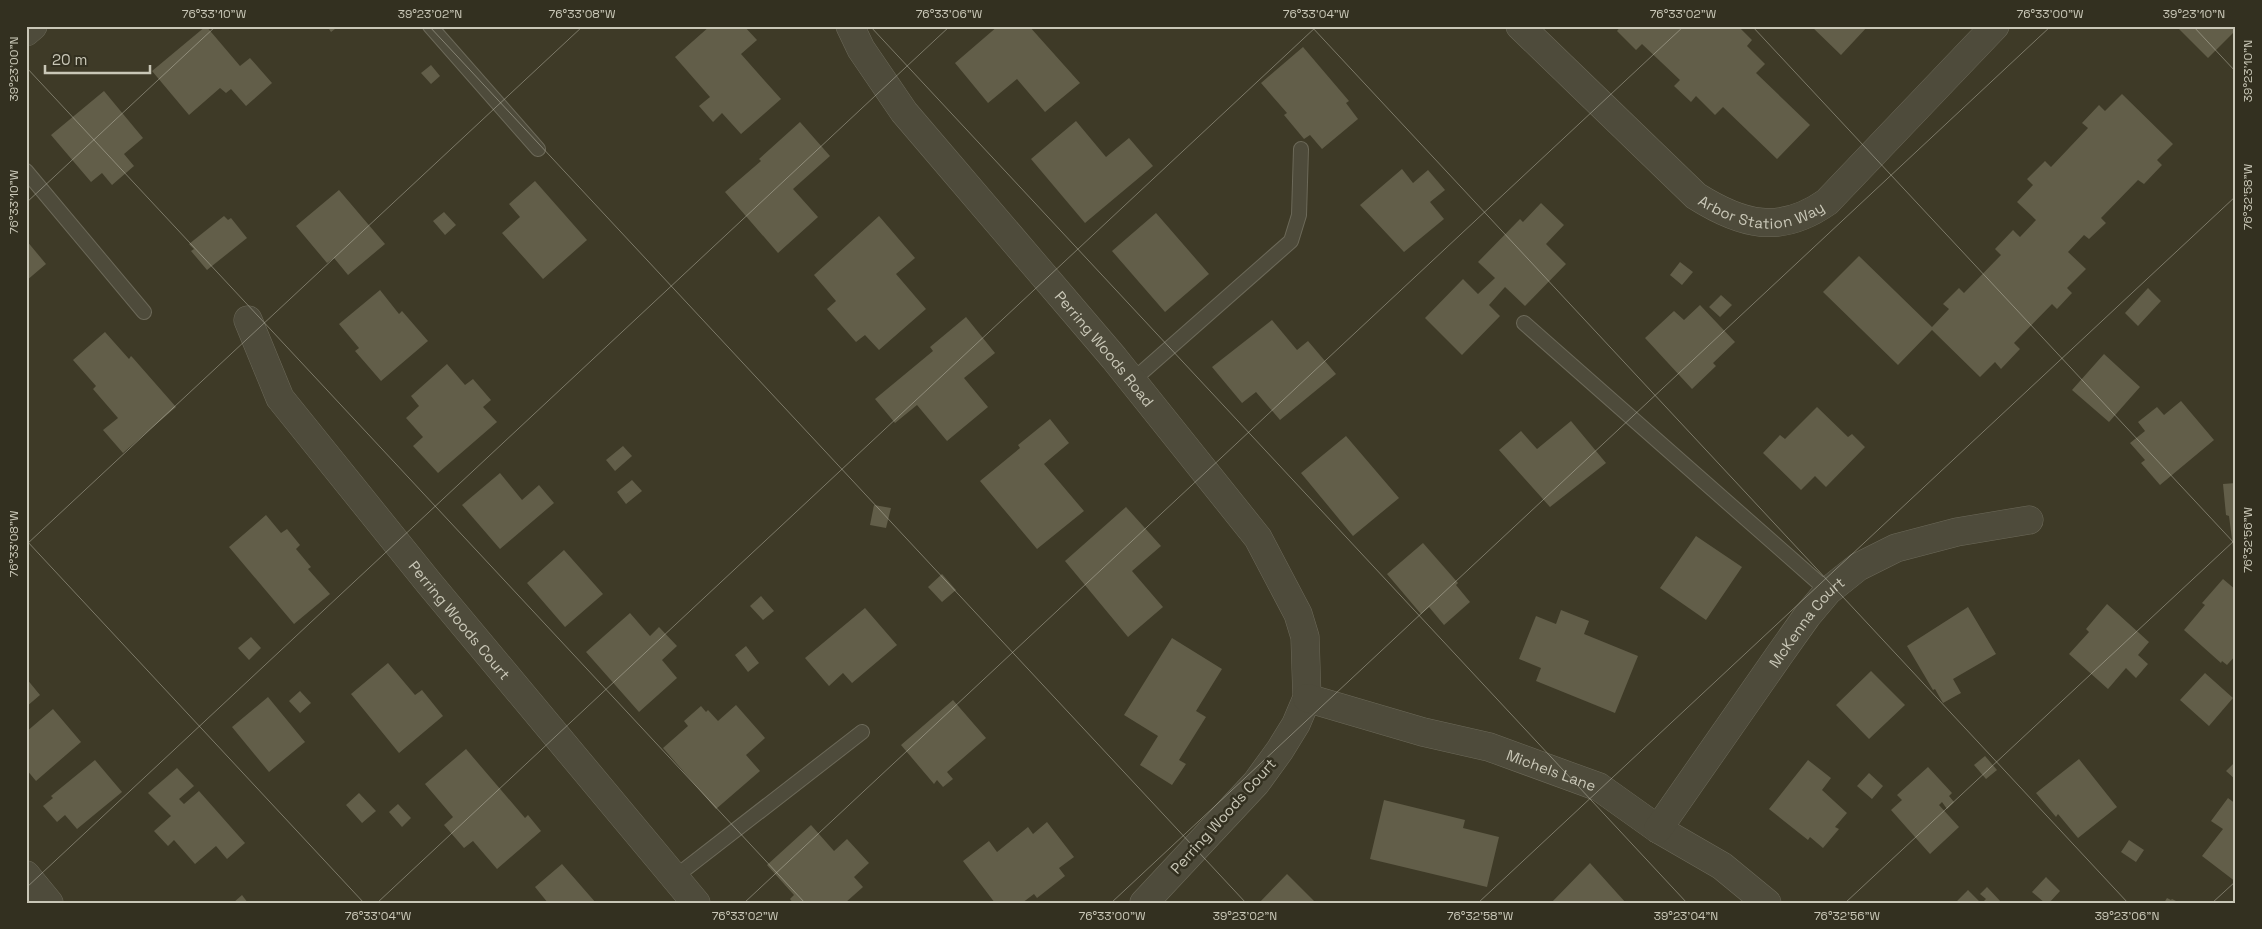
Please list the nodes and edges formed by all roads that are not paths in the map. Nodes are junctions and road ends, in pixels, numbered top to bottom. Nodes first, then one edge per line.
1 (33, 26) edge
2 (430, 26) edge
3 (850, 26) edge
4 (1520, 26) edge
5 (1995, 26) edge
6 (26, 32) edge
7 (538, 149) dead end
8 (1301, 149) dead end
9 (26, 171) edge
10 (144, 312) dead end
11 (248, 320) dead end
12 (1524, 323) dead end
13 (1132, 381) junction
14 (2029, 520) dead end
15 (1828, 591) junction
16 (1308, 698) junction
17 (862, 732) dead end
18 (1658, 829) junction
19 (26, 875) edge
20 (675, 877) junction
21 (49, 903) edge
22 (696, 903) edge
23 (1144, 903) edge
24 (1766, 903) edge

1 - 6 street
2 - 7 lane
3 - 13 street, Perring Woods Road
4 - 5 street, Arbor Station Way
8 - 13 lane
9 - 10 lane
11 - 20 street, Perring Woods Court
12 - 15 lane
13 - 16 street, Perring Woods Road
14 - 15 street, McKenna Court
15 - 18 street, McKenna Court
16 - 18 street, Michels Lane
16 - 23 street, Perring Woods Court
17 - 20 lane
18 - 24 street, Michels Lane
19 - 21 street
20 - 22 street, Perring Woods Court

